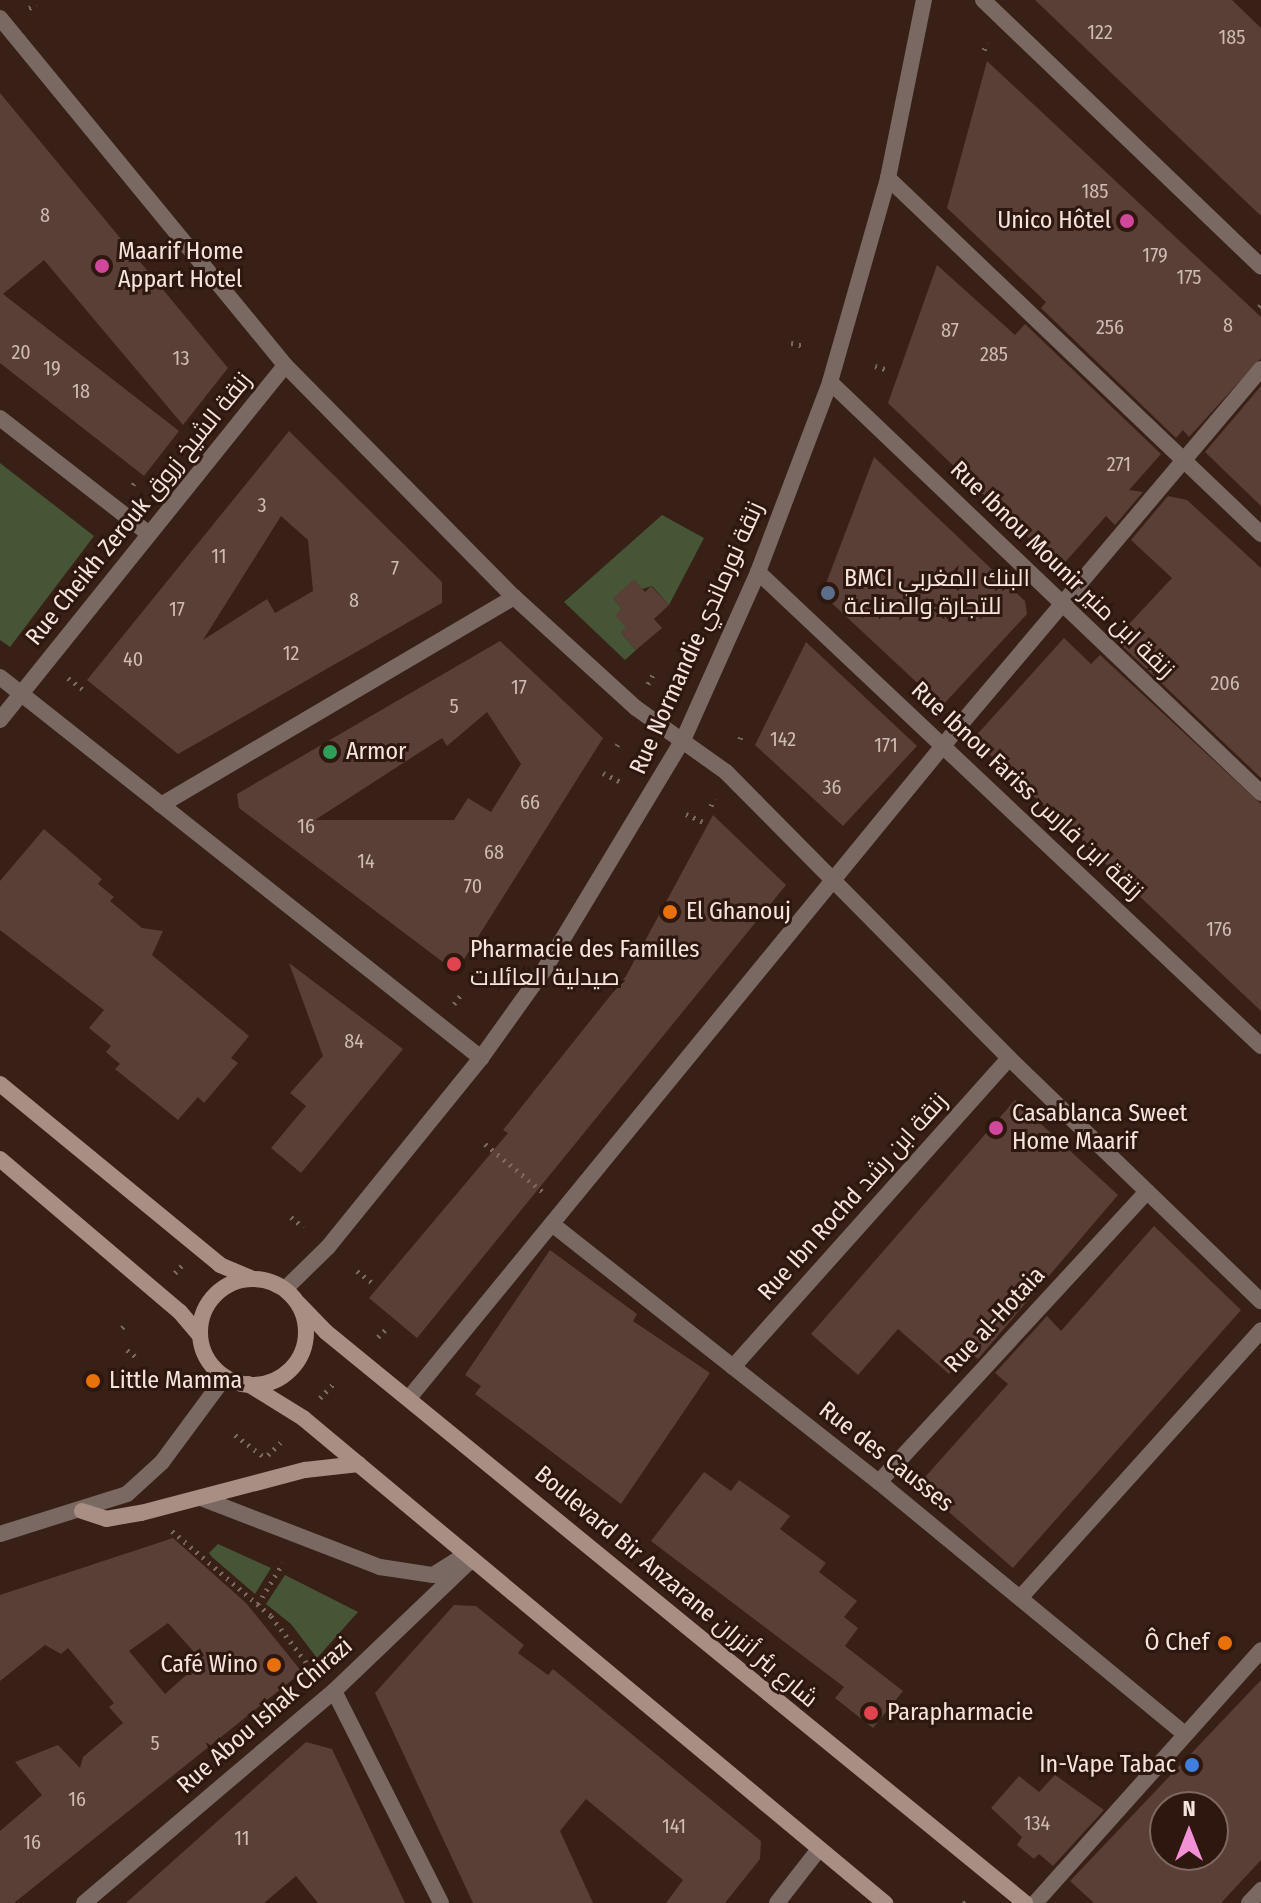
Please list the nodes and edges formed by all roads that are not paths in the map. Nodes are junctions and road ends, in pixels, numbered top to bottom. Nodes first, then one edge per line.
1 (924, 0) edge
2 (983, 0) edge
3 (0, 18) edge
4 (888, 178) junction
5 (1261, 267) edge
6 (285, 365) junction
7 (1261, 369) edge
8 (830, 382) junction
9 (0, 418) edge
10 (1184, 460) junction
11 (149, 534) junction
12 (1261, 534) edge
13 (758, 572) junction
14 (514, 597) junction
15 (1061, 602) junction
16 (0, 677) edge
17 (21, 694) junction
18 (0, 720) edge
19 (683, 740) junction
20 (944, 745) junction
21 (1261, 793) edge
22 (161, 805) junction
23 (833, 880) junction
24 (1261, 1046) edge
25 (481, 1058) junction
26 (1009, 1058) junction
27 (0, 1084) edge
28 (0, 1159) edge
29 (1147, 1192) junction
30 (552, 1224) junction
31 (251, 1278) junction
32 (285, 1289) junction
33 (1261, 1301) edge
34 (299, 1304) junction
35 (1261, 1330) edge
36 (199, 1335) junction
37 (733, 1367) junction
38 (225, 1377) junction
39 (248, 1384) junction
40 (409, 1398) junction
41 (359, 1464) junction
42 (879, 1482) junction
43 (201, 1498) junction
44 (82, 1511) junction
45 (0, 1534) edge
46 (469, 1556) junction
47 (1021, 1597) junction
48 (1261, 1650) edge
49 (334, 1691) junction
50 (1185, 1734) junction
51 (819, 1849) junction
52 (1261, 1890) edge
53 (84, 1903) edge
54 (441, 1903) edge
55 (777, 1903) edge
56 (885, 1903) edge
57 (1025, 1903) edge
58 (1035, 1903) edge
59 (1249, 1903) edge

1 - 4 street, Rue Normandie زنقة نورماندي
2 - 5 street
3 - 6 street
4 - 8 street, Rue Normandie زنقة نورماندي
4 - 10 street
6 - 11 street, Rue Cheikh Zerouk زنقة الشيخ زروق
6 - 14 street
7 - 10 street
8 - 13 street, Rue Normandie زنقة نورماندي
8 - 15 street, Rue Ibnou Mounir زنقة ابن منير
9 - 11 street
10 - 12 street
10 - 15 street
11 - 17 street, Rue Cheikh Zerouk زنقة الشيخ زروق
13 - 19 street, Rue Normandie زنقة نورماندي
13 - 20 street, Rue Ibnou Fariss زنقة ابن فارس
14 - 19 street
14 - 22 street
15 - 20 street
15 - 21 street, Rue Ibnou Mounir زنقة ابن منير
16 - 17 street
17 - 18 street, Rue Cheikh Zerouk زنقة الشيخ زروق
17 - 22 street
19 - 23 street
19 - 25 street, Rue Normandie زنقة نورماندي
20 - 23 street
20 - 24 street, Rue Ibnou Fariss زنقة ابن فارس
22 - 25 street
23 - 26 street
23 - 30 street
25 - 32 street, Rue Normandie زنقة نورماندي
26 - 29 street
26 - 37 street, Rue Ibn Rochd زنقة ابن رشد
27 - 31 main road
28 - 36 main road
29 - 33 street
29 - 42 street, Rue al-Hotaia
30 - 37 street, Rue des Causses
30 - 40 street
31 - 32 main road
31 - 36 main road
32 - 34 main road
34 - 39 main road
34 - 40 main road, Boulevard Bir Anzarane شارع بئر أنزران
35 - 47 street
36 - 38 main road
37 - 42 street, Rue des Causses
38 - 39 main road
38 - 44 street
39 - 41 main road
40 - 57 main road, Boulevard Bir Anzarane شارع بئر أنزران
41 - 43 main road
41 - 46 main road
42 - 47 street, Rue des Causses
43 - 44 main road
43 - 46 street
44 - 45 street
46 - 49 street, Rue Abou Ishak Chirazi
46 - 51 main road
47 - 50 street, Rue des Causses
48 - 50 street
49 - 53 street, Rue Abou Ishak Chirazi
49 - 54 street
50 - 58 street
51 - 55 street
51 - 56 main road
52 - 59 street

